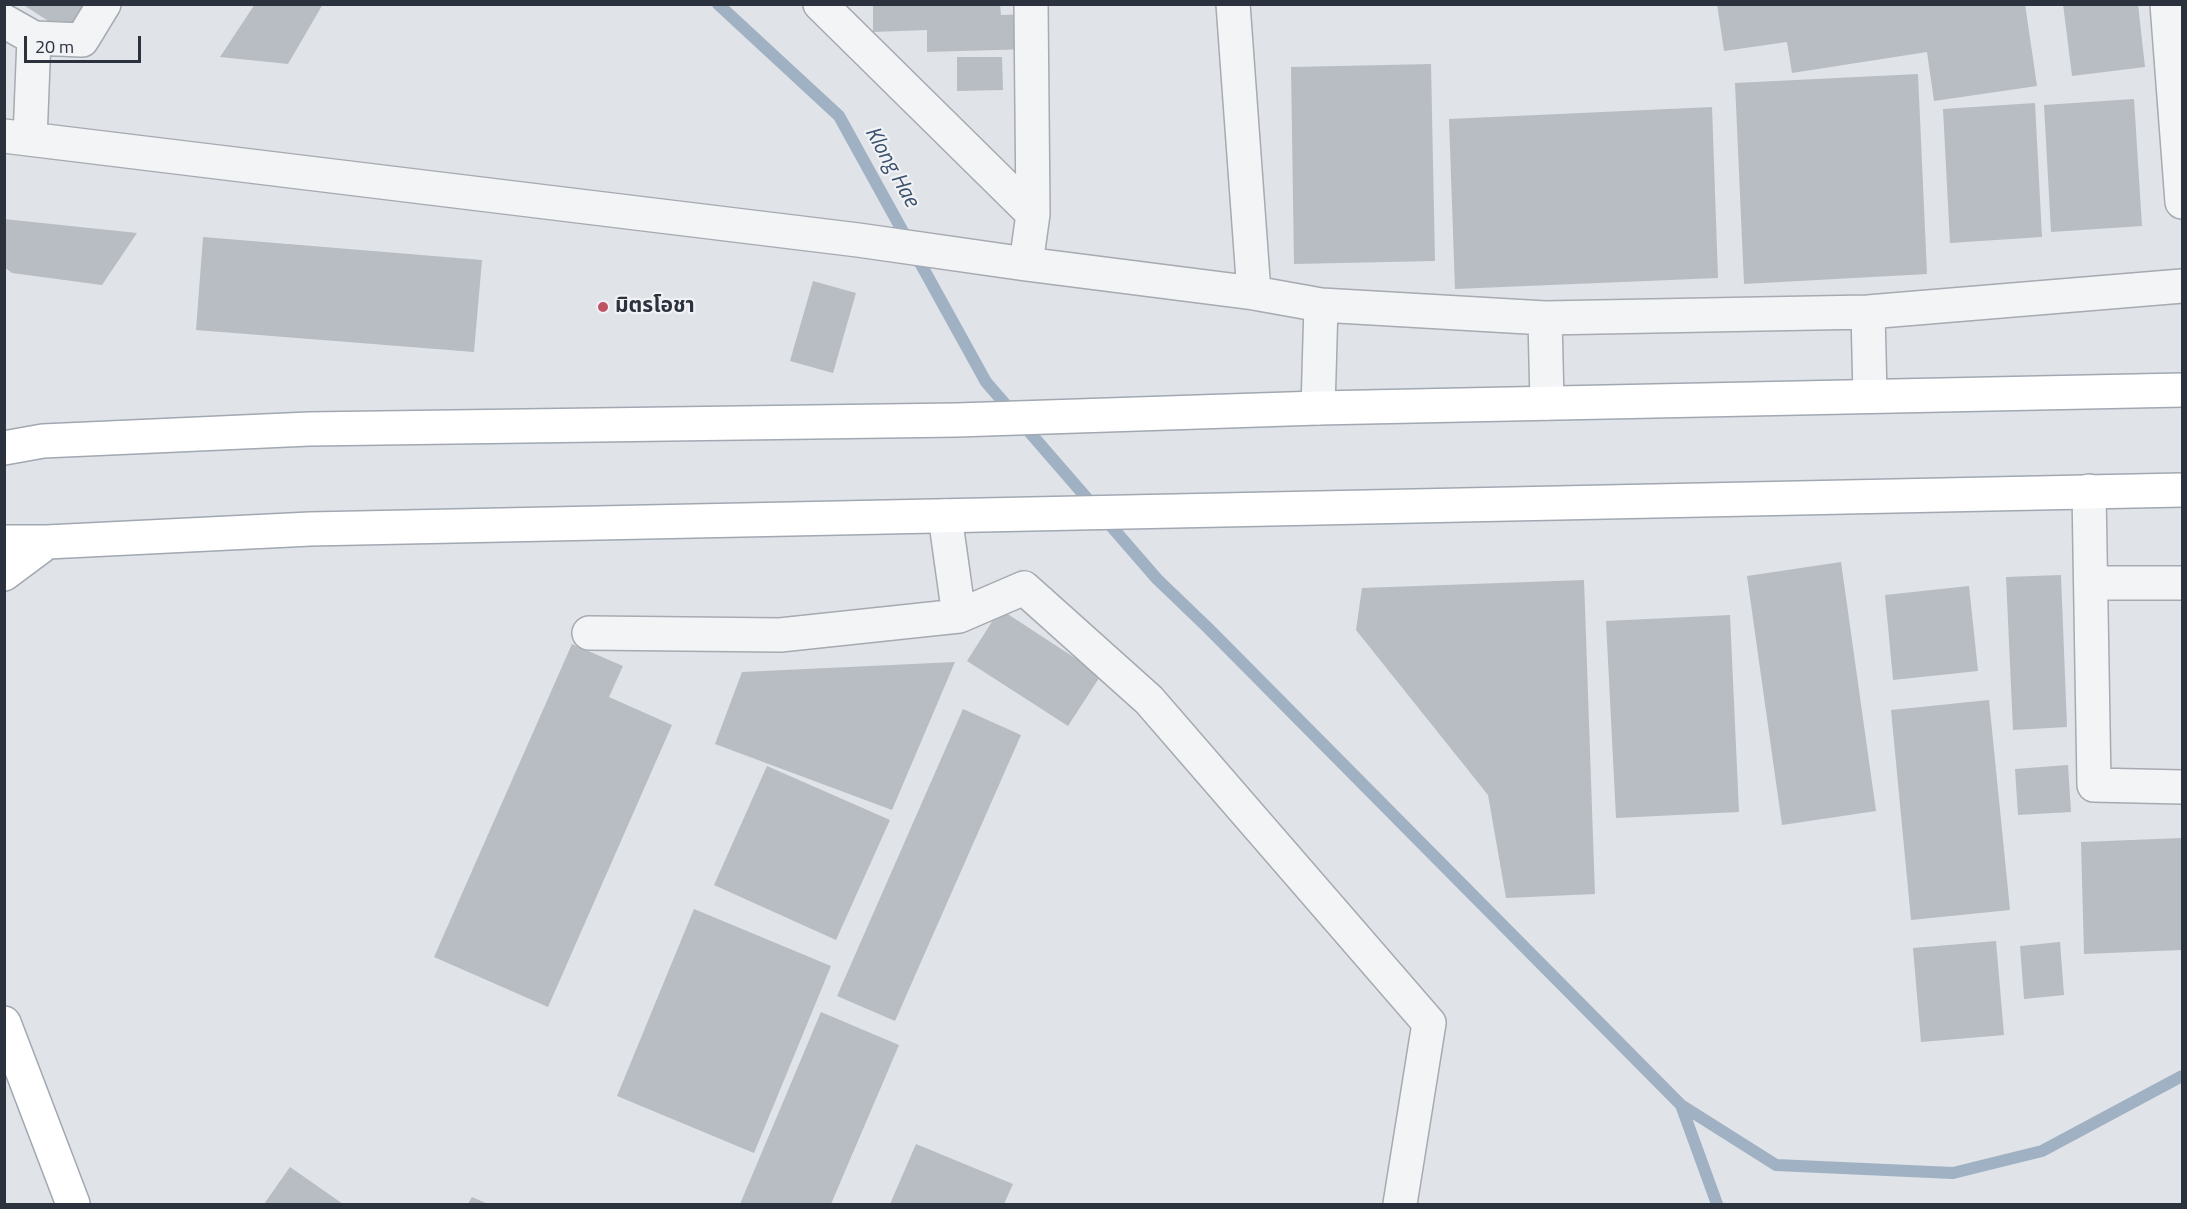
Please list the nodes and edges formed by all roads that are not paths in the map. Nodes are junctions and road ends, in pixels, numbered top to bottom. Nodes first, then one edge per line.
1 (104, 4) edge
2 (820, 4) edge
3 (1031, 4) edge
4 (1233, 4) edge
5 (2167, 4) edge
6 (4, 21) edge
7 (34, 38) junction
8 (17, 137) edge
9 (2182, 202) edge
10 (1034, 214) junction
11 (1026, 264) junction
12 (2182, 286) edge
13 (1254, 293) junction
14 (1321, 305) junction
15 (1868, 312) junction
16 (1545, 318) junction
17 (2182, 390) edge
18 (1870, 396) junction
19 (1547, 403) junction
20 (1318, 408) junction
21 (4, 425) edge
22 (43, 441) junction
23 (4, 448) edge
24 (2182, 490) edge
25 (2090, 491) junction
26 (959, 515) junction
27 (4, 542) edge
28 (47, 542) junction
29 (4, 574) edge
30 (2091, 583) junction
31 (2182, 583) edge
32 (959, 616) junction
33 (589, 633) dead end
34 (2182, 787) edge
35 (4, 1023) edge
36 (73, 1204) edge
37 (1400, 1204) edge

1 - 7 street
2 - 10 street
3 - 10 street
4 - 13 street
5 - 9 street
6 - 7 street
7 - 8 street
8 - 11 street
10 - 11 street
11 - 13 street
12 - 15 street
13 - 14 street
14 - 16 street
14 - 20 street
15 - 16 street
15 - 18 street
16 - 19 street
17 - 18 main road
18 - 19 main road
19 - 20 main road
20 - 22 main road
21 - 22 main road
22 - 23 main road
24 - 25 main road
25 - 26 main road
25 - 30 street
26 - 28 main road
26 - 32 street
27 - 28 main road
28 - 29 main road
30 - 31 street
30 - 34 street
32 - 33 street
32 - 37 street
35 - 36 main road

